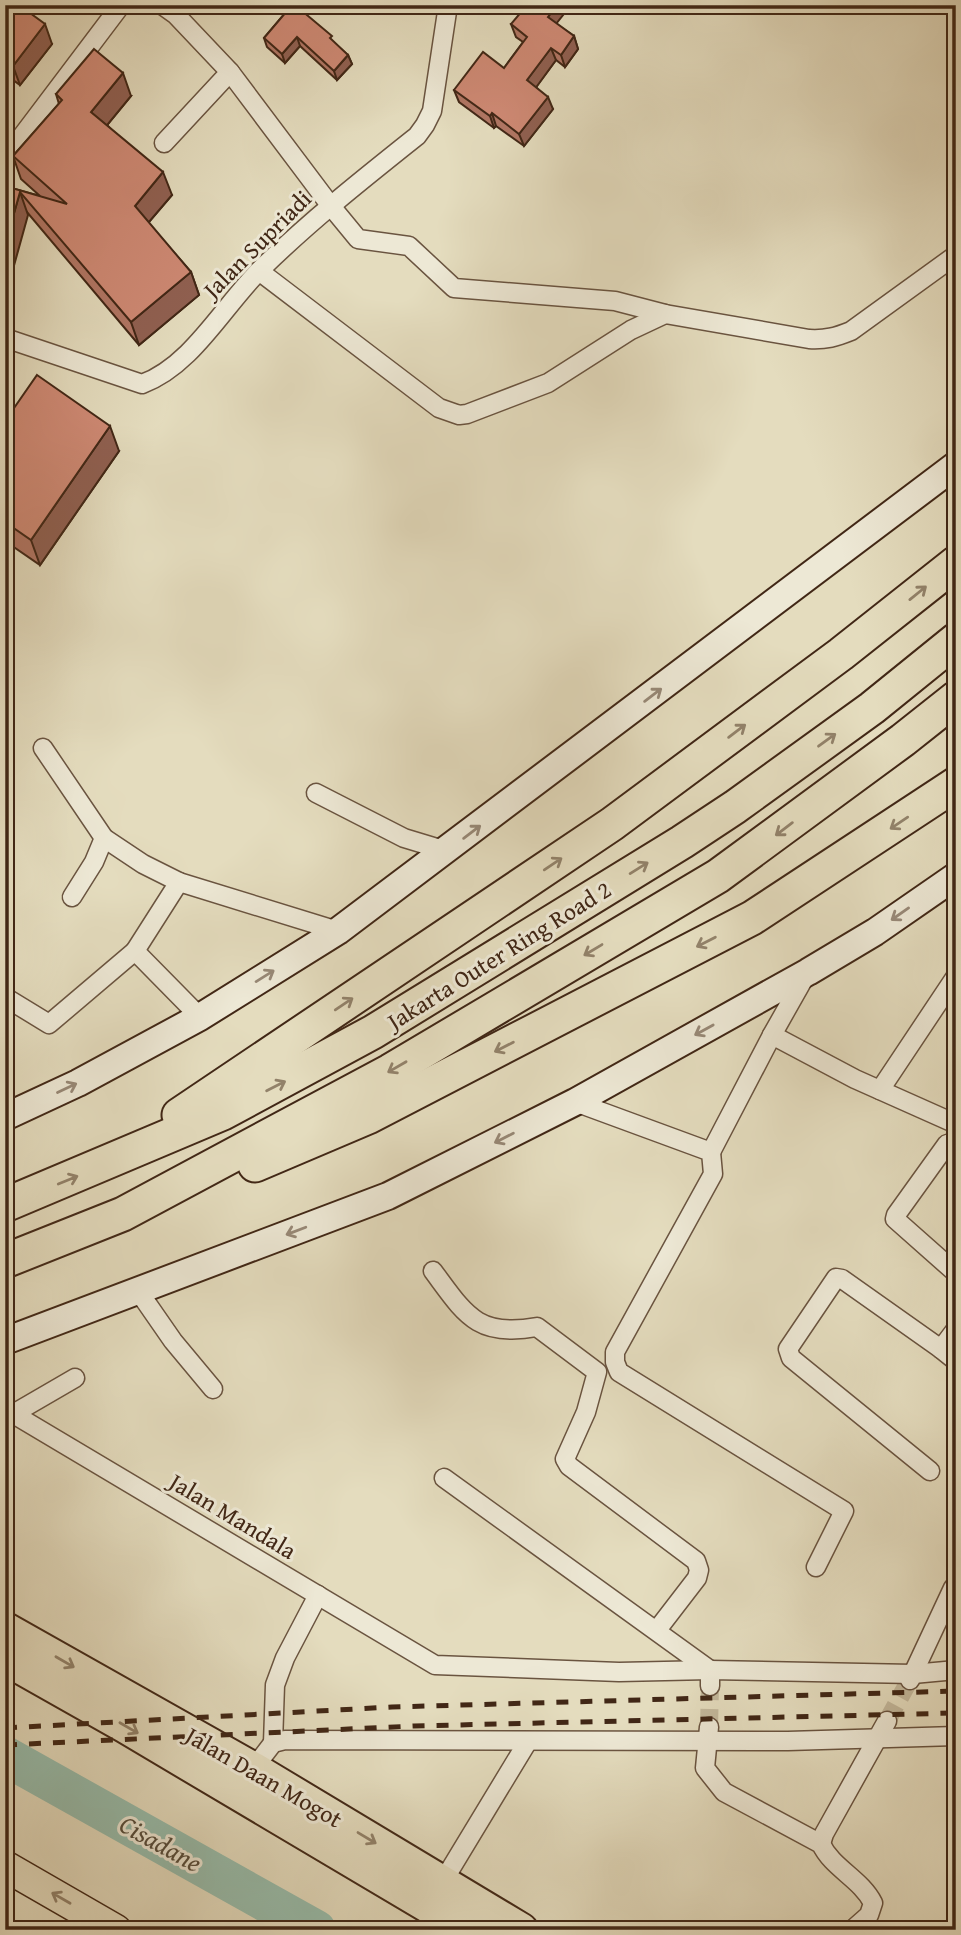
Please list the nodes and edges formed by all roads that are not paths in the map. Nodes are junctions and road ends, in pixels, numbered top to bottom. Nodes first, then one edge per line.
1 (121, 5) edge
2 (162, 5) edge
3 (448, 5) edge
4 (230, 72) junction
5 (164, 143) dead end
6 (12, 148) dead end
7 (330, 205) junction
8 (956, 255) edge
9 (259, 271) junction
10 (665, 314) junction
11 (5, 341) edge
12 (956, 466) edge
13 (956, 563) edge
14 (956, 640) edge
15 (956, 698) edge
16 (43, 748) dead end
17 (956, 784) edge
18 (316, 793) dead end
19 (104, 838) junction
20 (447, 851) junction
21 (956, 876) edge
22 (179, 882) junction
23 (72, 897) dead end
24 (338, 931) junction
25 (135, 951) junction
26 (808, 972) junction
27 (956, 976) edge
28 (5, 1000) edge
29 (200, 1017) junction
30 (772, 1035) junction
31 (880, 1090) junction
32 (575, 1102) junction
33 (5, 1117) edge
34 (956, 1124) edge
35 (947, 1144) dead end
36 (711, 1152) junction
37 (104, 1165) junction
38 (5, 1205) edge
39 (123, 1214) junction
40 (5, 1261) edge
41 (433, 1271) dead end
42 (956, 1273) edge
43 (139, 1292) junction
44 (956, 1329) edge
45 (5, 1341) edge
46 (942, 1349) junction
47 (956, 1362) edge
48 (75, 1378) dead end
49 (213, 1389) dead end
50 (9, 1411) edge
51 (930, 1471) dead end
52 (444, 1478) dead end
53 (816, 1567) dead end
54 (956, 1587) edge
55 (318, 1595) junction
56 (5, 1629) edge
57 (657, 1630) junction
58 (5, 1658) edge
59 (956, 1670) edge
60 (710, 1678) junction
61 (911, 1679) junction
62 (887, 1721) tunnel mouth
63 (709, 1734) junction
64 (956, 1736) edge
65 (877, 1739) junction
66 (528, 1741) junction
67 (273, 1743) junction
68 (253, 1769) junction
69 (821, 1844) junction
70 (8, 1873) edge
71 (442, 1883) junction
72 (116, 1930) edge
73 (469, 1930) edge
74 (521, 1930) edge
75 (852, 1930) edge

1 - 6 street
2 - 4 street
3 - 7 street, Jalan Supriadi
4 - 5 street
4 - 7 street
7 - 9 street, Jalan Supriadi
7 - 10 street
8 - 10 street
9 - 10 street
9 - 11 street, Jalan Supriadi
20 -> 12 main road
37 -> 13 highway
37 -> 14 highway, Jakarta Outer Ring Road 2
15 -> 39 highway, Jakarta Outer Ring Road 2
16 - 19 street
17 -> 39 highway
18 - 20 street
19 - 22 street
19 - 23 street
20 - 24 main road
21 -> 26 main road
22 - 24 street
22 - 25 street
29 -> 24 main road
25 - 28 street
25 - 29 street
26 - 30 street
26 -> 32 main road
27 - 31 street
33 -> 29 main road
30 - 31 street
30 - 36 street
31 - 34 street
32 - 36 street
32 -> 43 main road
35 - 42 street
36 - 53 street
38 -> 37 highway, Jakarta Outer Ring Road 2
39 - 40 highway, Jakarta Outer Ring Road 2
41 - 57 street
43 - 45 main road
43 - 49 street
44 - 46 street
46 - 47 street
46 - 51 street
48 - 50 street
50 - 55 street, Jalan Mandala
52 - 57 street
54 - 61 street
55 - 60 street, Jalan Mandala
55 - 67 street
56 -> 68 highway, Jalan Daan Mogot
57 - 60 street
58 -> 73 highway, Jalan Daan Mogot
59 - 61 street
60 - 61 street
62 - 65 street
63 - 65 street
63 - 66 street
63 - 69 street
64 - 65 street
65 - 69 street
66 - 67 street
66 - 71 street
67 - 68 street
68 -> 71 highway, Jalan Daan Mogot
69 - 75 street
72 -> 70 main road
71 - 74 highway, Jalan Daan Mogot

